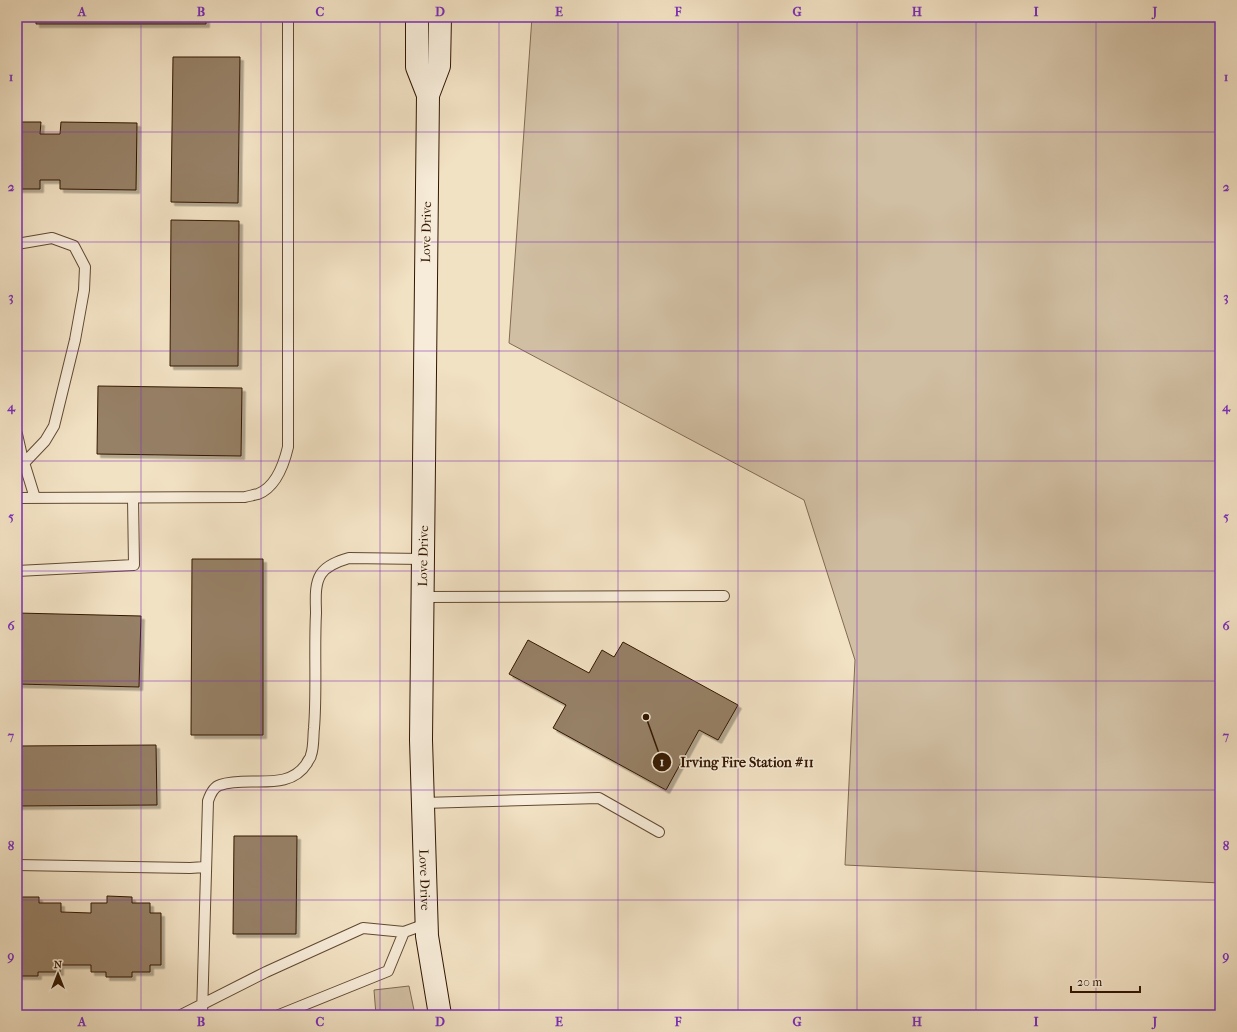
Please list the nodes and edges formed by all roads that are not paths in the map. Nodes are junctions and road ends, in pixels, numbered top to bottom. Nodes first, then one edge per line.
1 (288, 17) edge
2 (417, 17) edge
3 (440, 17) edge
4 (428, 95) junction
5 (17, 244) edge
6 (17, 434) edge
7 (24, 463) junction
8 (17, 498) edge
9 (35, 498) junction
10 (133, 498) junction
11 (423, 559) junction
12 (17, 571) edge
13 (724, 596) dead end
14 (423, 597) junction
15 (423, 803) junction
16 (659, 832) dead end
17 (17, 865) edge
18 (205, 867) junction
19 (426, 924) junction
20 (404, 932) junction
21 (202, 1004) junction
22 (180, 1015) edge
23 (202, 1015) edge
24 (279, 1015) edge
25 (440, 1015) edge

1 - 10 lane
2 - 4 street, Love Drive
3 - 4 street, Love Drive
4 - 11 street, Love Drive
5 - 7 lane
6 - 7 lane
7 - 9 lane
8 - 9 lane
9 - 10 lane
10 - 12 lane
11 - 14 street, Love Drive
11 - 18 lane
13 - 14 lane
14 - 15 street, Love Drive
15 - 16 lane
15 - 19 street, Love Drive
17 - 18 lane
18 - 21 lane
19 - 20 lane
19 - 25 street, Love Drive
20 - 21 lane
20 - 24 lane
21 - 22 lane
21 - 23 lane

